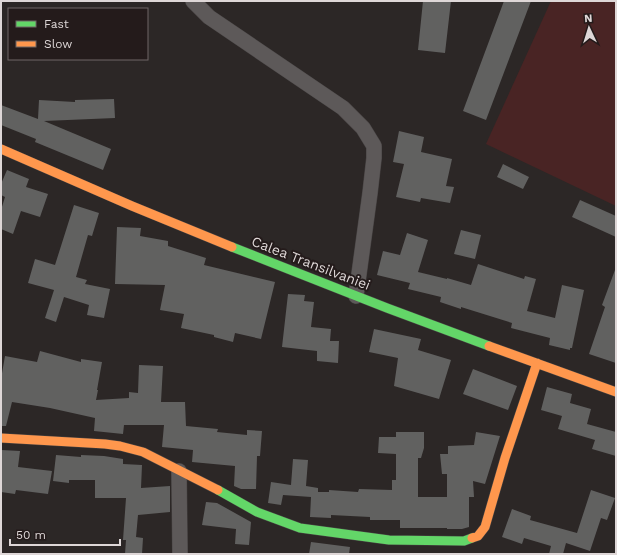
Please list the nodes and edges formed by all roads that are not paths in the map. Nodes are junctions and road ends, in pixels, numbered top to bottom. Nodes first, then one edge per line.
1 (193, 1) edge
2 (1, 149) edge
3 (356, 296) junction
4 (537, 363) junction
5 (616, 392) edge
6 (1, 438) edge
7 (179, 471) junction
8 (180, 554) edge

1 - 3 street
2 - 3 main road, Calea Transilvaniei
3 - 4 main road, Calea Transilvaniei
4 - 5 main road, Calea Transilvaniei
4 - 7 main road
6 - 7 main road
7 - 8 street

